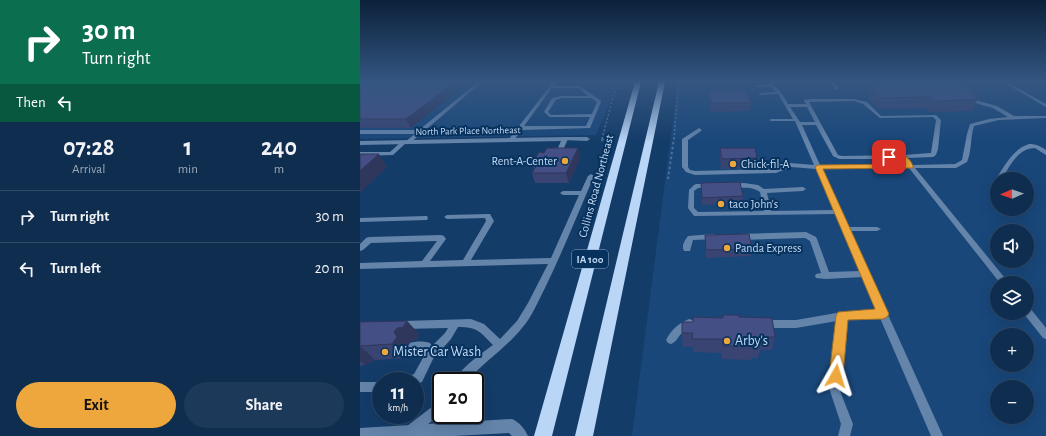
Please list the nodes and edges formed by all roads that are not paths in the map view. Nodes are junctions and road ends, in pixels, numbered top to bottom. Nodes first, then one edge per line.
1 (456, 102) edge
2 (539, 102) edge
3 (552, 102) edge
4 (599, 102) edge
5 (633, 102) edge
6 (662, 102) edge
7 (785, 102) edge
8 (807, 102) edge
9 (863, 102) edge
10 (978, 102) edge
11 (787, 105) junction
12 (809, 106) junction
13 (593, 115) junction
14 (550, 116) junction
15 (1046, 116) edge
16 (1015, 119) junction
17 (771, 120) dead end
18 (798, 122) junction
19 (818, 123) junction
20 (520, 128) junction
21 (542, 128) junction
22 (699, 130) dead end
23 (360, 132) edge
24 (420, 132) junction
25 (565, 139) junction
26 (587, 139) dead end
27 (511, 140) junction
28 (406, 142) junction
29 (360, 143) edge
30 (560, 150) edge
31 (1046, 153) edge
32 (360, 154) edge
33 (903, 157) junction
34 (910, 166) junction
35 (818, 167) junction
36 (1004, 172) edge
37 (592, 176) dead end
38 (720, 186) edge
39 (727, 186) edge
40 (803, 189) dead end
41 (763, 191) junction
42 (563, 193) dead end
43 (584, 193) junction
44 (768, 212) junction
45 (839, 212) junction
46 (446, 217) dead end
47 (425, 218) dead end
48 (360, 220) edge
49 (846, 228) junction
50 (877, 228) dead end
51 (360, 248) edge
52 (687, 249) dead end
53 (554, 261) junction
54 (465, 263) junction
55 (424, 264) junction
56 (360, 266) edge
57 (865, 274) junction
58 (999, 276) edge
59 (883, 314) junction
60 (842, 316) junction
61 (1034, 320) edge
62 (456, 323) junction
63 (696, 323) edge
64 (758, 324) edge
65 (392, 326) edge
66 (1046, 335) edge
67 (671, 340) dead end
68 (500, 345) junction
69 (413, 346) dead end
70 (429, 356) junction
71 (421, 372) edge
72 (468, 372) edge
73 (360, 387) edge
74 (372, 387) edge
75 (432, 414) edge
76 (453, 424) edge
77 (459, 429) junction
78 (409, 432) junction
79 (360, 435) edge
80 (521, 436) edge
81 (543, 436) edge
82 (584, 436) edge
83 (844, 436) edge
84 (937, 436) edge

1 - 24 lane
2 - 20 lane
3 - 14 lane
4 - 13 lane
5 - 81 highway, Collins Road Northeast / IA 100
6 - 82 highway, IA 100
7 - 11 lane
8 - 12 lane
9 - 33 lane
10 - 16 lane
11 - 12 lane
11 - 18 lane
12 - 19 lane
13 - 14 lane
13 - 21 lane
14 - 21 lane
15 - 16 lane
16 - 34 lane
17 - 18 lane
18 - 19 lane
18 - 35 lane
19 - 33 lane
20 - 21 lane
20 - 27 lane
22 - 35 lane
23 - 24 lane
24 - 28 lane
25 - 26 lane
25 - 27 street, North Park Place Northeast
25 - 30 street
27 - 28 street, North Park Place Northeast
28 - 29 street, North Park Place Northeast
28 - 32 lane
31 - 36 lane
33 - 34 lane
34 - 35 lane
34 - 58 lane
35 - 45 lane
37 - 43 lane
38 - 44 lane
39 - 41 lane
40 - 41 lane
41 - 44 lane
42 - 43 lane
43 - 53 lane
44 - 45 lane
45 - 49 lane
46 - 54 lane
47 - 48 lane
49 - 50 lane
49 - 57 lane
51 - 55 lane
52 - 57 lane
53 - 54 lane
53 - 68 lane
54 - 55 lane
55 - 56 lane
57 - 59 lane
59 - 60 lane
59 - 84 lane
60 - 64 lane
60 - 83 lane
61 - 66 lane
62 - 65 lane
62 - 68 lane
62 - 70 lane
63 - 67 lane
68 - 72 lane
69 - 70 lane
70 - 71 lane
73 - 74 lane
75 - 78 lane
76 - 77 lane
77 - 78 street
77 - 80 street
78 - 79 street

